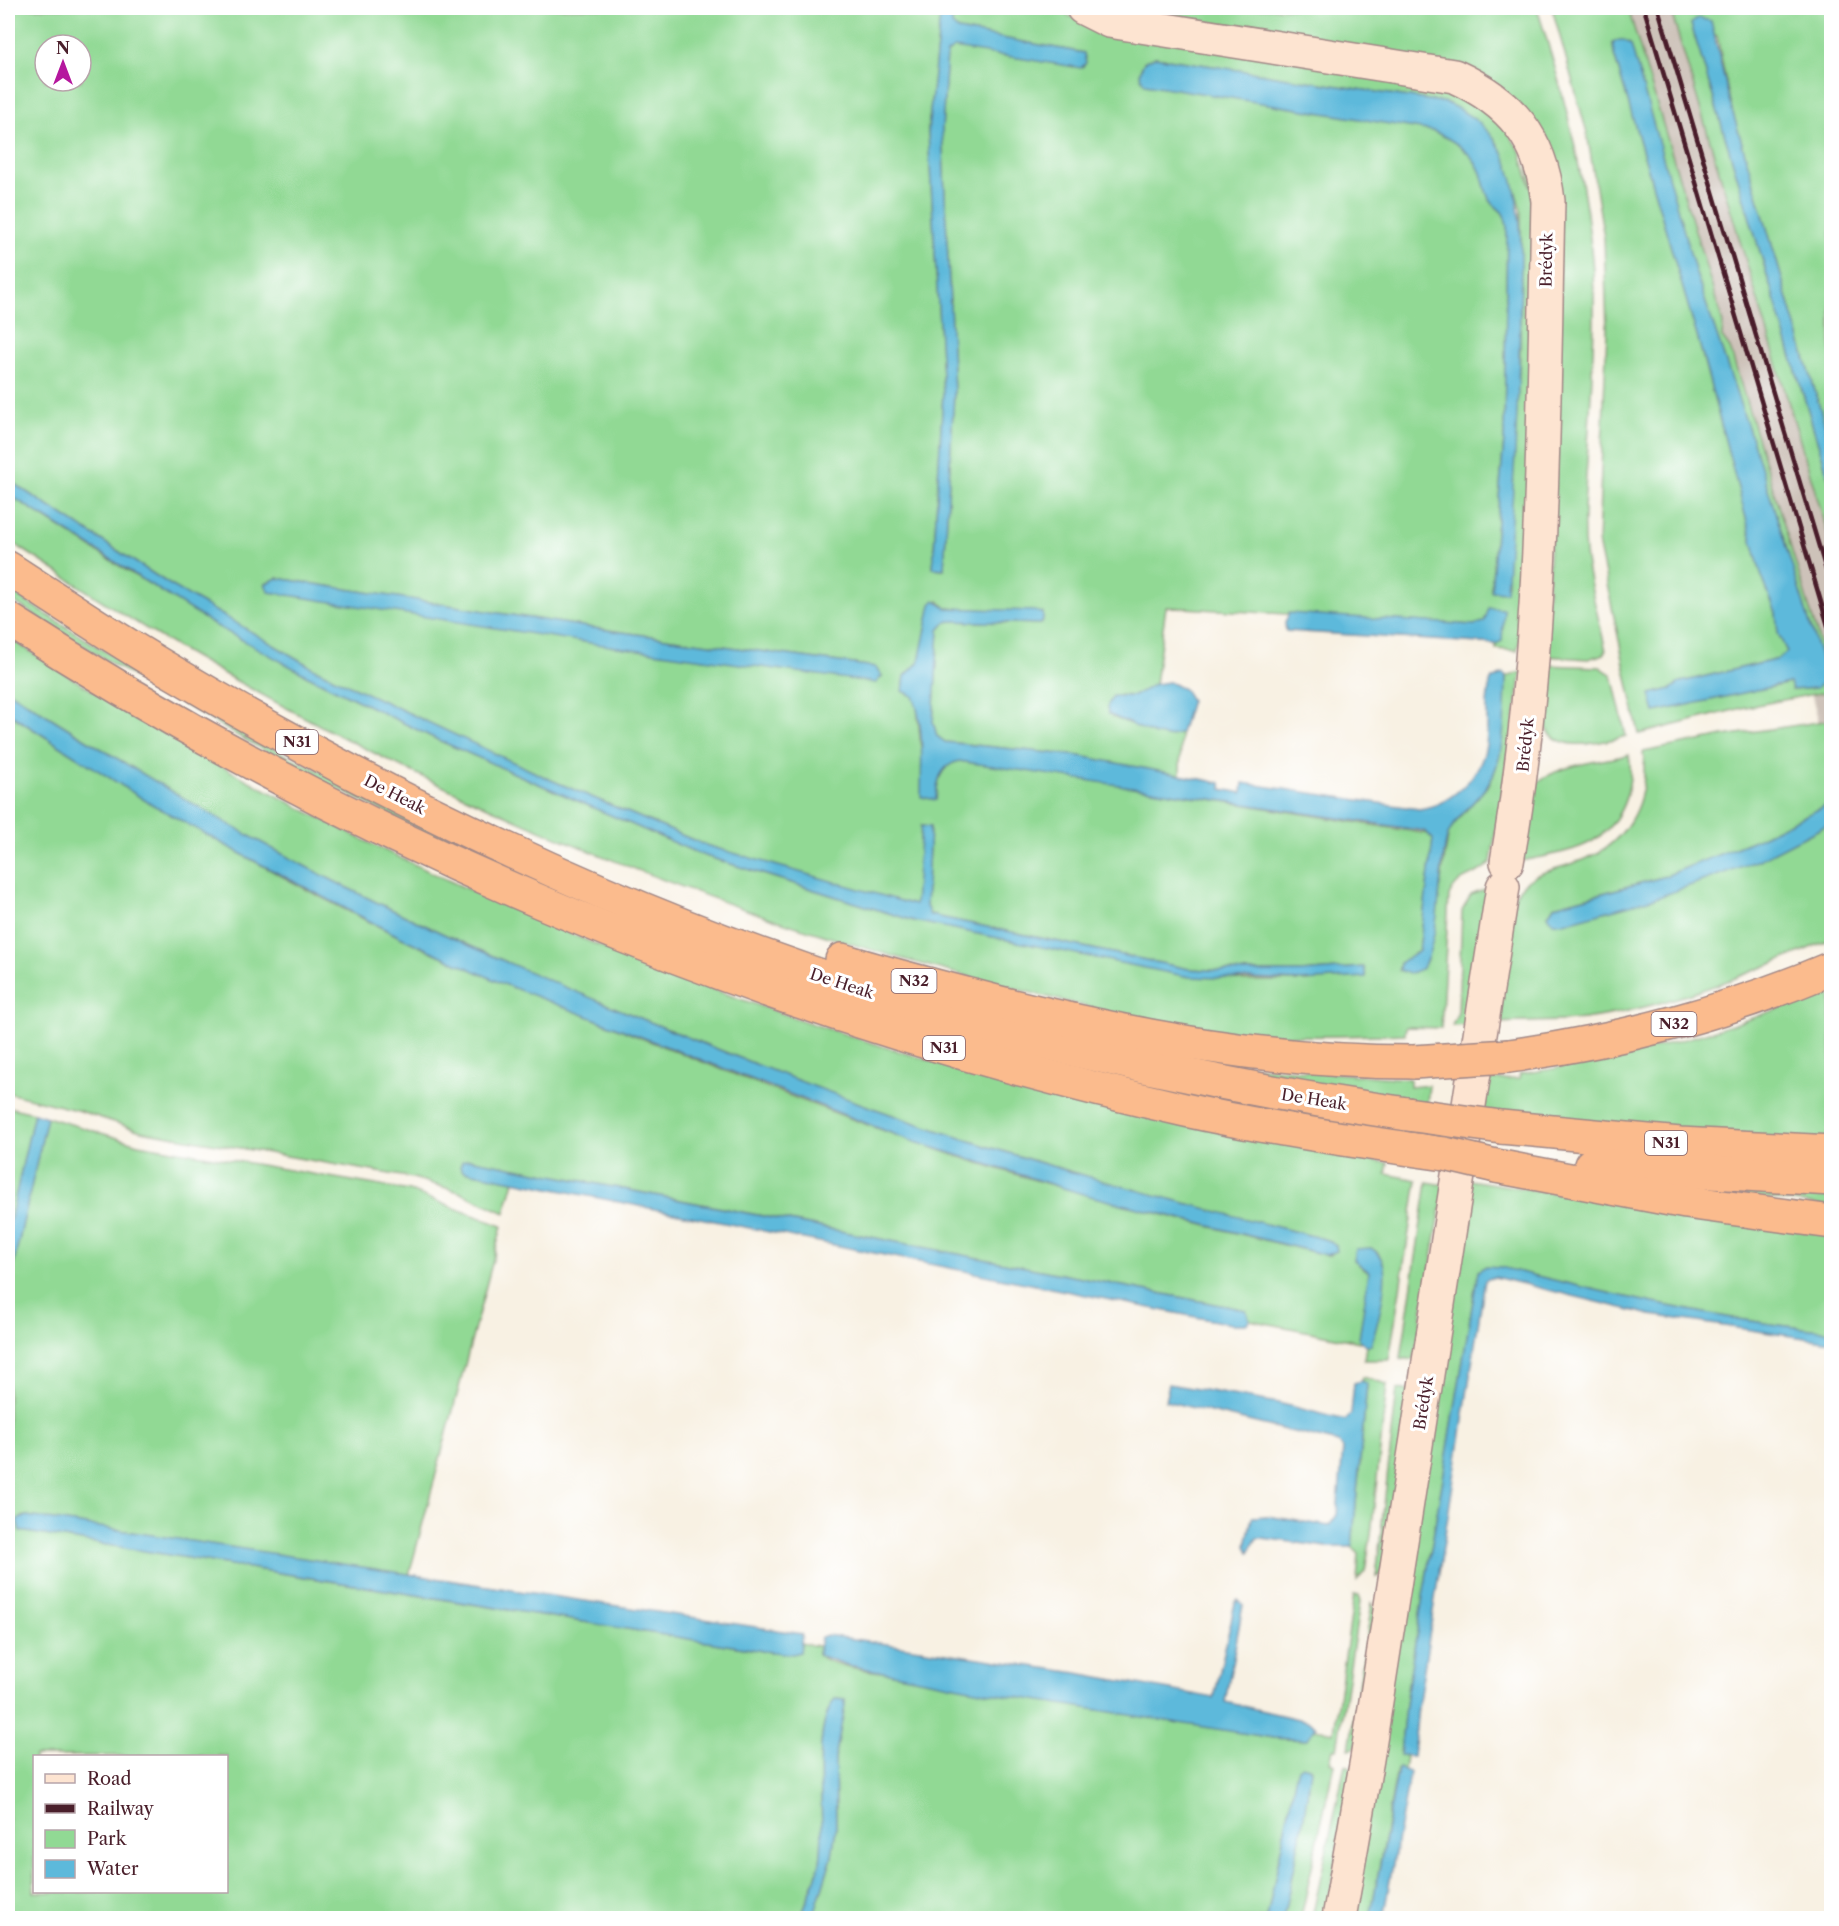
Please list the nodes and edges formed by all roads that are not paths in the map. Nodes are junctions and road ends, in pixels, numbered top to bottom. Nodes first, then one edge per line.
1 (1083, 8) edge
2 (8, 568) edge
3 (8, 620) edge
4 (601, 892) junction
5 (1832, 968) edge
6 (1498, 1150) junction
7 (1832, 1152) edge
8 (1832, 1179) edge
9 (1832, 1222) edge
10 (1339, 1918) edge

1 - 10 street, Brédyk
2 - 4 highway, De Heak / N31
3 - 6 highway, De Heak / N31, bridge
4 - 5 highway, N32, bridge
4 - 6 highway, De Heak / N31, bridge
6 - 7 highway, De Heak / N31
6 - 8 highway, De Heak / N31
6 - 9 highway, N31

